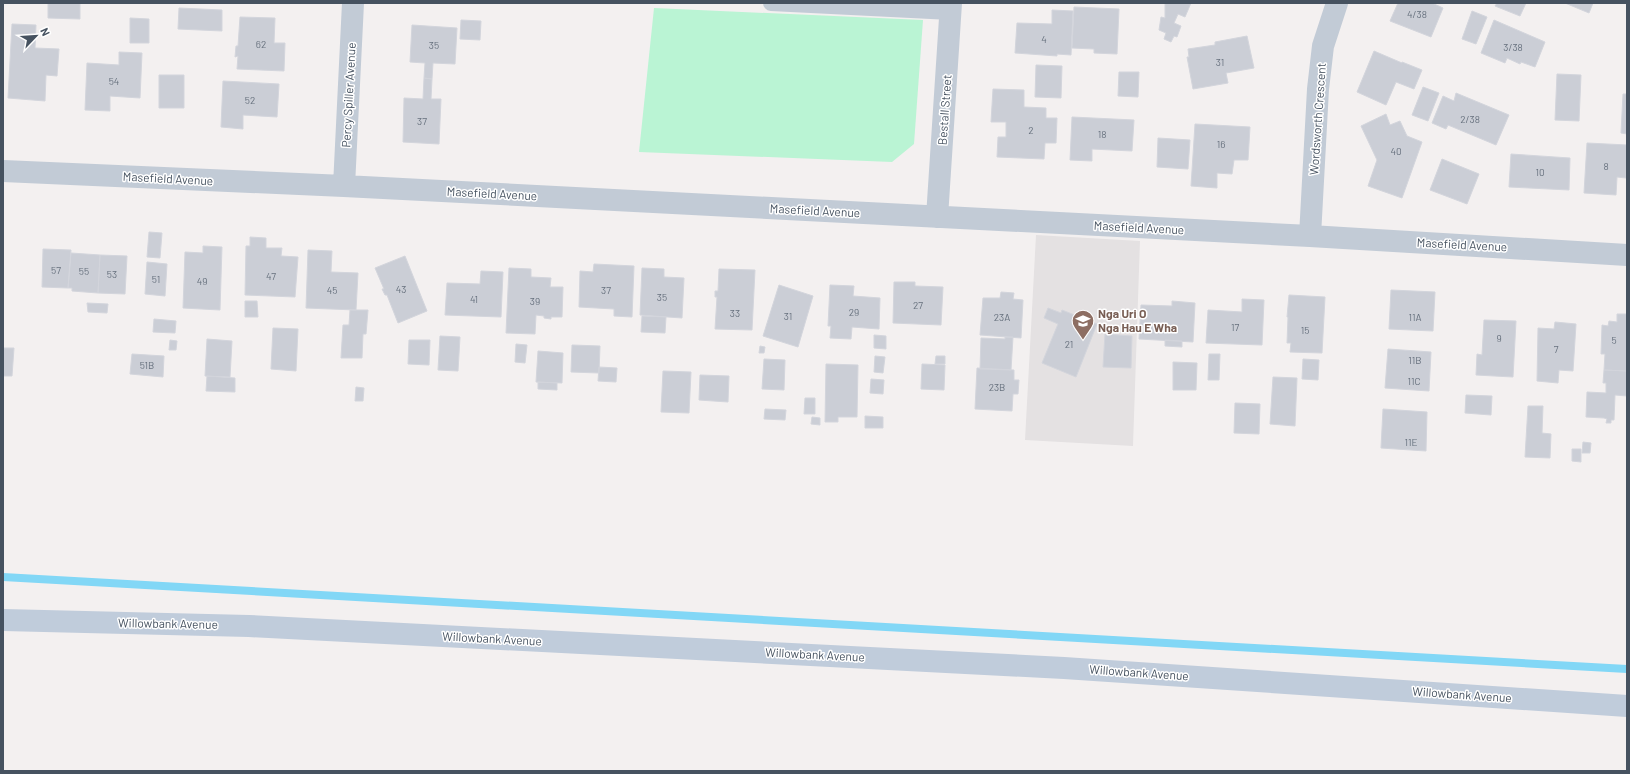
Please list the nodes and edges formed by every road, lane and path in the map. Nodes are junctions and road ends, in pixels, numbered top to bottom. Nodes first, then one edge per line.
1 (354, 3) edge
2 (771, 3) edge
3 (1337, 3) edge
4 (951, 8) edge
5 (3, 171) edge
6 (344, 186) junction
7 (937, 217) junction
8 (1310, 236) junction
9 (1627, 255) edge
10 (3, 620) edge
11 (1627, 706) edge

1 - 6 street, Percy Spiller Avenue
2 - 4 lane
3 - 8 street, Wordsworth Crescent
4 - 7 street, Bestall Street
5 - 6 street, Masefield Avenue
6 - 7 street, Masefield Avenue
7 - 8 street, Masefield Avenue
8 - 9 street, Masefield Avenue
10 - 11 main road, Willowbank Avenue

